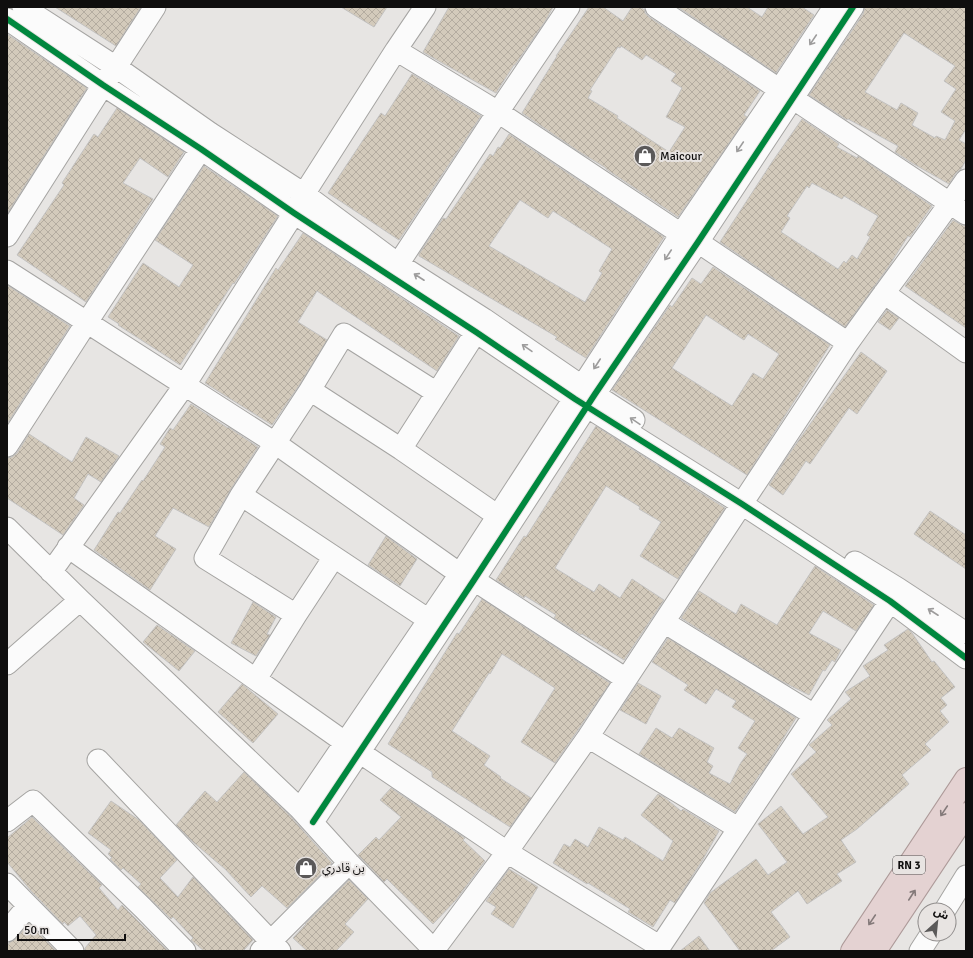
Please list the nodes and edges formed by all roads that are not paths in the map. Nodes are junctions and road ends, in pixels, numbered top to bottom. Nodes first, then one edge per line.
1 (155, 7) edge
2 (425, 7) edge
3 (569, 7) edge
4 (656, 7) edge
5 (834, 7) edge
6 (853, 7) edge
7 (20, 14) edge
8 (396, 50) junction
9 (116, 66) junction
10 (103, 85) junction
11 (787, 94) junction
12 (498, 112) junction
13 (205, 141) junction
14 (966, 180) edge
15 (304, 194) junction
16 (958, 208) edge
17 (294, 213) junction
18 (7, 236) edge
19 (690, 238) junction
20 (394, 270) junction
21 (7, 271) edge
22 (884, 293) junction
23 (86, 322) junction
24 (480, 325) junction
25 (848, 343) junction
26 (966, 352) edge
27 (184, 386) junction
28 (310, 390) junction
29 (437, 393) junction
30 (585, 397) junction
31 (275, 443) junction
32 (7, 446) edge
33 (401, 450) junction
34 (241, 495) junction
35 (745, 500) junction
36 (498, 516) junction
37 (7, 528) edge
38 (68, 547) junction
39 (334, 557) junction
40 (51, 572) junction
41 (467, 577) junction
42 (894, 595) junction
43 (80, 600) junction
44 (296, 614) junction
45 (664, 622) junction
46 (435, 625) junction
47 (966, 633) edge
48 (966, 658) edge
49 (7, 664) edge
50 (256, 679) junction
51 (626, 679) junction
52 (814, 715) junction
53 (588, 737) junction
54 (352, 747) junction
55 (98, 760) dead end
56 (966, 779) edge
57 (966, 814) edge
58 (307, 815) junction
59 (7, 821) edge
60 (738, 828) junction
61 (507, 852) junction
62 (349, 863) junction
63 (966, 876) edge
64 (7, 884) edge
65 (950, 902) edge
66 (28, 906) junction
67 (7, 931) edge
68 (926, 942) edge
69 (270, 948) edge
70 (658, 949) edge
71 (73, 951) edge
72 (185, 951) edge
73 (434, 951) edge
74 (852, 951) edge
75 (875, 951) edge
76 (920, 951) edge

1 - 9 street
2 - 8 street
3 - 12 street
4 - 11 street
5 -> 11 street
6 - 11 street
7 - 9 street
7 - 10 street
8 - 12 street
8 - 15 street
9 - 10 street
9 - 13 street
10 - 13 street
10 - 18 street
11 - 16 street
11 - 19 street
12 - 19 street
12 - 20 street
13 - 15 street
13 - 17 street
13 - 23 street
14 - 16 street
15 - 17 street
15 - 20 street
16 - 22 street
17 - 20 street
17 - 27 street
19 - 25 street
19 - 30 street
20 - 24 street
21 - 23 street
22 - 25 street
22 - 26 street
23 - 27 street
23 - 32 street
24 - 29 street
24 - 30 street
25 - 35 street
27 - 31 street
27 - 38 street
28 - 29 street
28 - 31 street
28 - 33 street
29 - 33 street
30 - 35 street
30 - 36 street
30 - 41 street
31 - 34 street
31 - 41 street
33 - 36 street
34 - 39 street
34 - 44 street
35 - 42 street
35 - 45 street
36 - 41 street
37 - 40 street
38 - 40 street
38 - 50 street
39 - 44 street
39 - 46 street
40 - 43 street
41 - 46 street
41 - 51 street
47 -> 42 street
42 - 48 street
42 - 52 street
43 - 49 street
43 - 58 street
44 - 50 street
45 - 51 street
45 - 52 street
46 - 54 street
50 - 54 street
51 - 53 street
52 - 60 street
53 - 60 street
53 - 61 street
54 - 58 street
54 - 61 street
55 - 69 street
56 -> 74 highway, RN 3
75 -> 57 highway, RN 3
58 - 62 street
59 - 72 street
60 - 70 street
61 - 70 street
61 - 73 street
62 - 69 street
62 - 73 street
63 - 65 street
64 - 66 street
66 - 67 street
66 - 71 street
68 - 76 street

